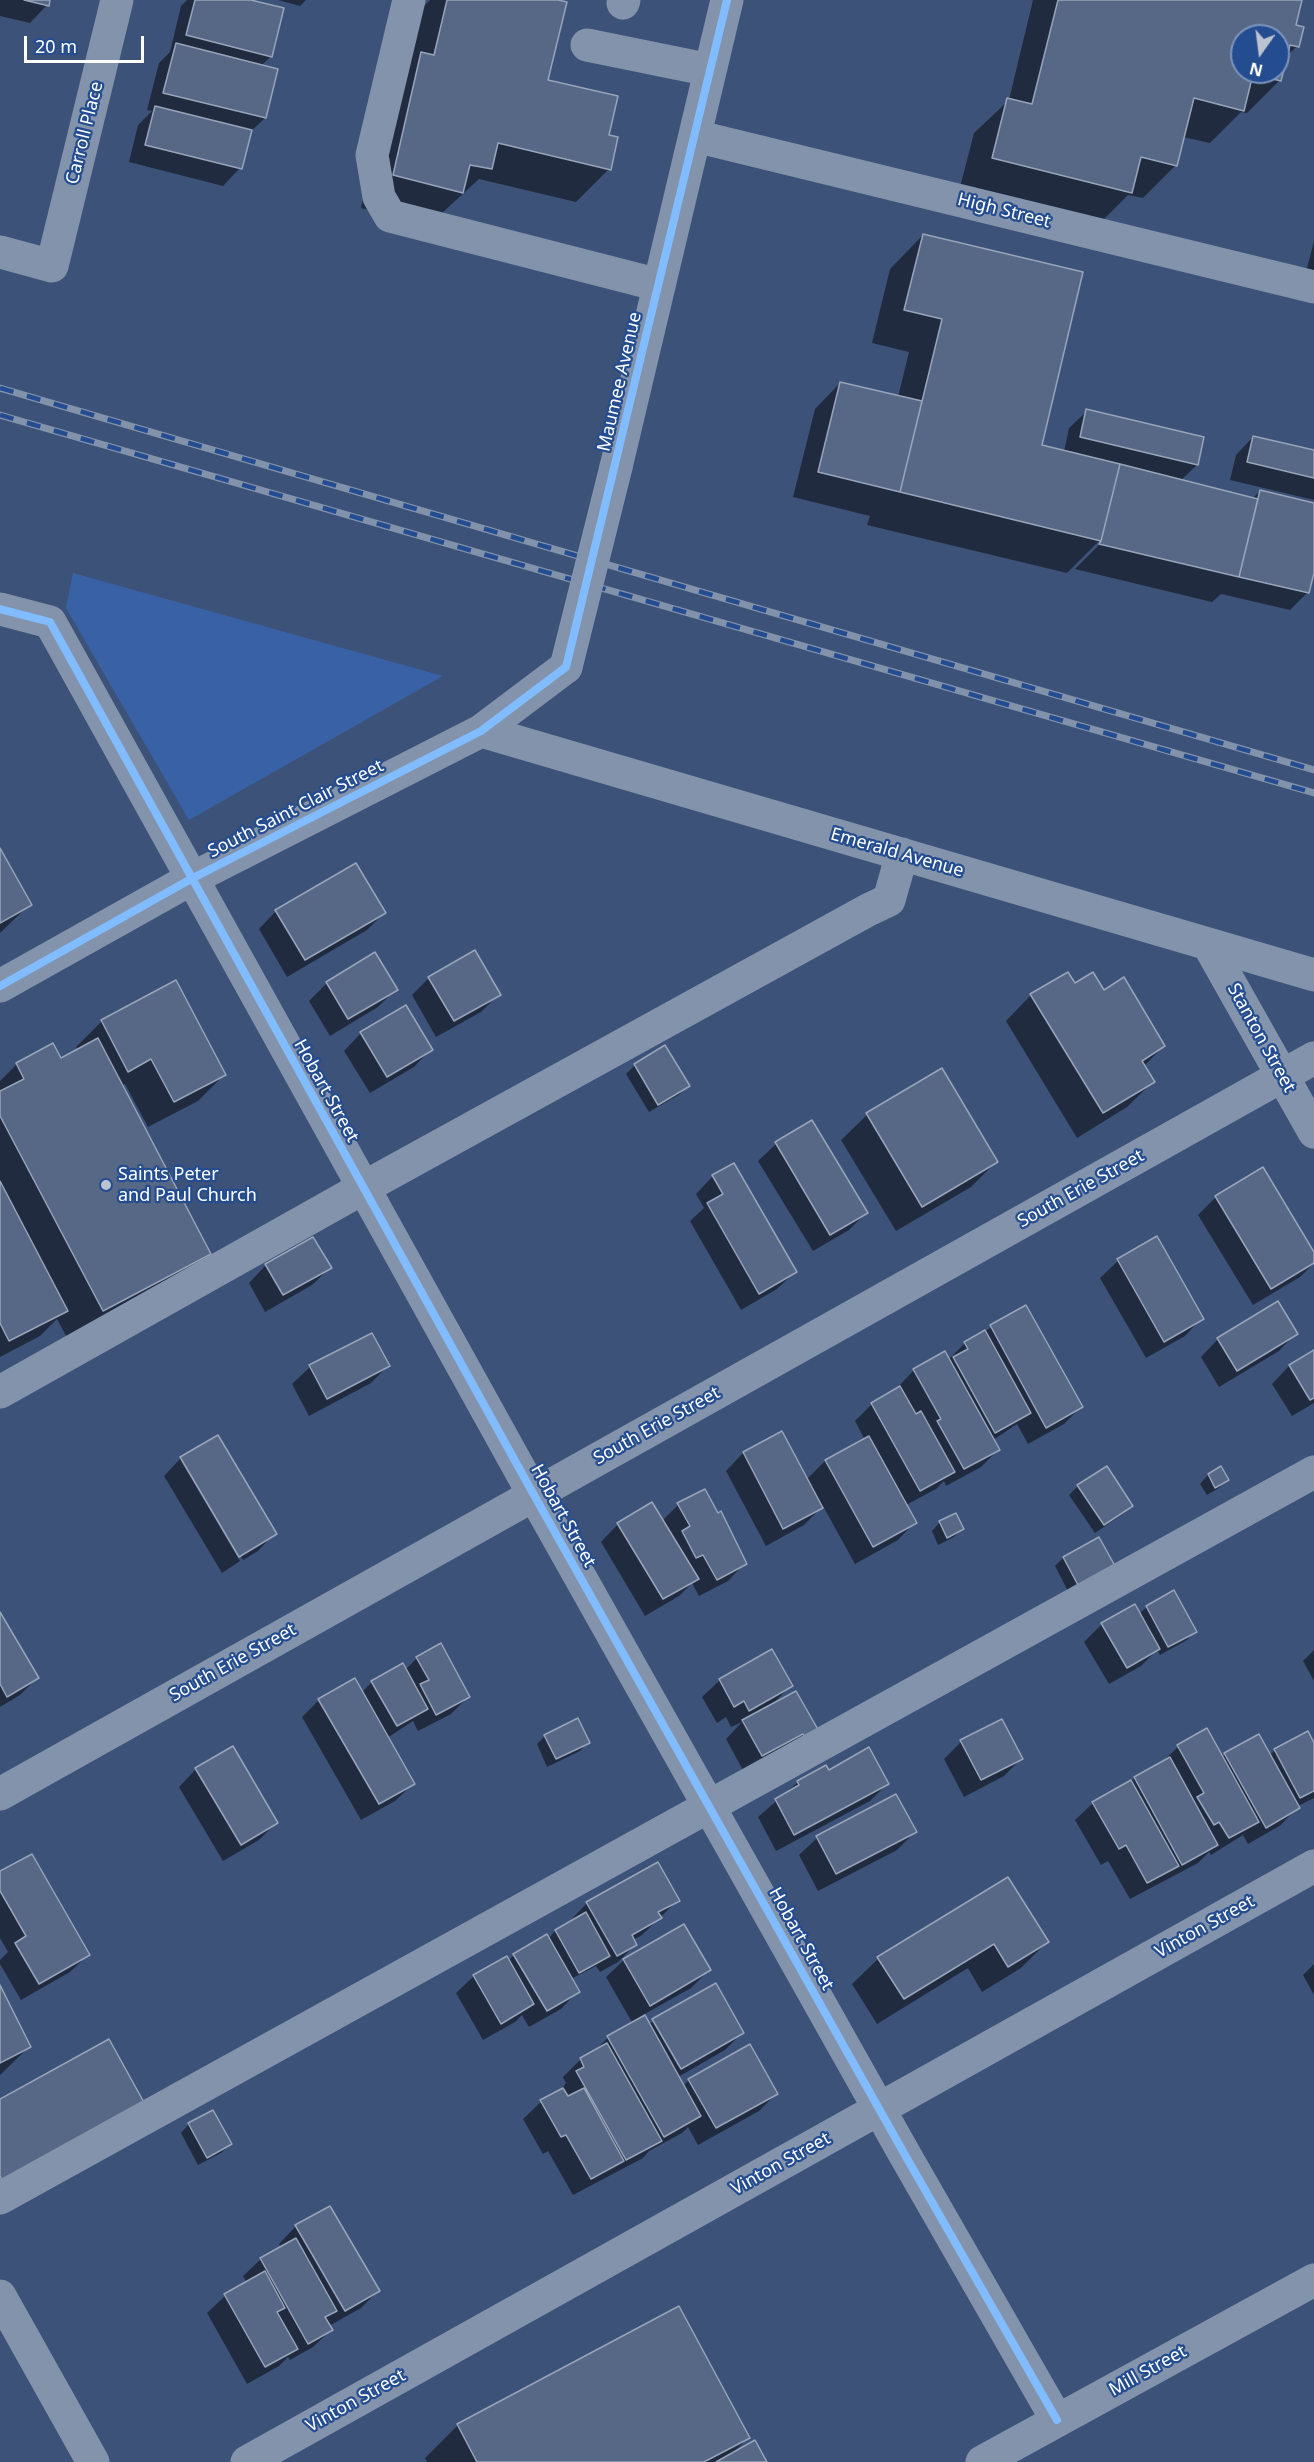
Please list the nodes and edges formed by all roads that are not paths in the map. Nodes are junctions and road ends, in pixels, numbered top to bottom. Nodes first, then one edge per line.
1 (117, 0) edge
2 (409, 0) edge
3 (727, 0) edge
4 (587, 45) dead end
5 (710, 70) junction
6 (694, 136) junction
7 (0, 252) edge
8 (659, 285) junction
9 (1314, 287) edge
10 (0, 609) edge
11 (481, 731) junction
12 (902, 854) junction
13 (191, 879) junction
14 (1208, 944) junction
15 (1314, 975) edge
16 (0, 986) edge
17 (1314, 1059) edge
18 (1282, 1076) junction
19 (1314, 1132) edge
20 (363, 1188) junction
21 (0, 1392) edge
22 (1314, 1472) edge
23 (534, 1495) junction
24 (0, 1794) edge
25 (709, 1806) junction
26 (1314, 1866) edge
27 (879, 2109) junction
28 (0, 2198) edge
29 (1314, 2280) edge
30 (0, 2296) edge
31 (1057, 2420) junction
32 (93, 2462) edge
33 (248, 2462) edge
34 (982, 2462) edge

1 - 7 street, Carroll Place
2 - 8 street
3 - 5 street, Maumee Avenue
4 - 5 street
5 - 6 street, Maumee Avenue
6 - 8 street, Maumee Avenue
6 - 9 street, High Street
8 - 11 street, Maumee Avenue, bridge
10 - 13 street, Hobart Street
11 - 12 street, Emerald Avenue
11 - 13 street, South Saint Clair Street
12 - 14 street, Emerald Avenue
12 - 20 street
13 - 16 street, South Saint Clair Street
13 - 20 street, Hobart Street
14 - 15 street, Emerald Avenue
14 - 18 street, Stanton Street
17 - 18 street, South Erie Street
18 - 19 street, Stanton Street
18 - 23 street, South Erie Street
20 - 21 street
20 - 23 street, Hobart Street
22 - 25 street
23 - 24 street, South Erie Street
23 - 25 street, Hobart Street
25 - 27 street, Hobart Street
25 - 28 street
26 - 27 street, Vinton Street
27 - 31 street, Hobart Street
27 - 33 street, Vinton Street
29 - 31 street, Mill Street
30 - 32 street
31 - 34 street, Mill Street

